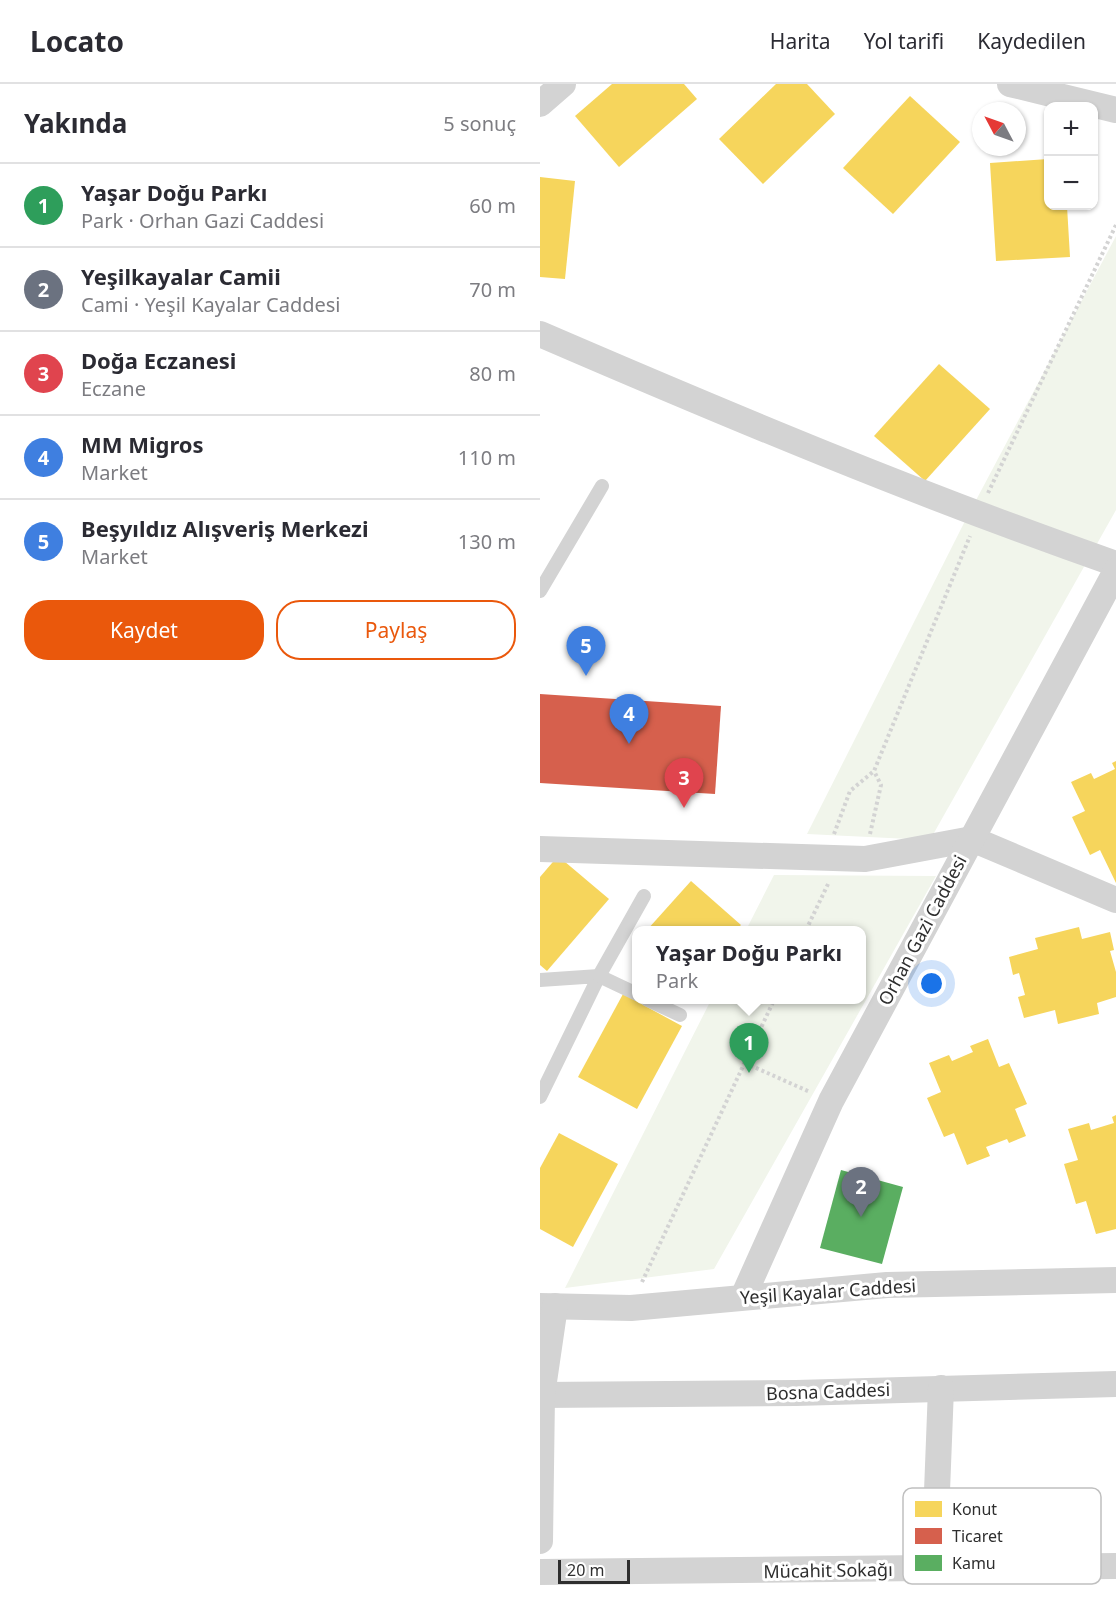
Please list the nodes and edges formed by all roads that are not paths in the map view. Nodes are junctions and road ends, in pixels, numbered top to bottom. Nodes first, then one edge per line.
1 (563, 84) edge
2 (1010, 84) edge
3 (540, 104) edge
4 (1116, 110) edge
5 (540, 334) edge
6 (602, 486) dead end
7 (1116, 564) edge
8 (1116, 571) edge
9 (540, 591) edge
10 (972, 839) junction
11 (540, 849) edge
12 (644, 896) dead end
13 (1116, 900) edge
14 (599, 976) junction
15 (540, 980) edge
16 (632, 992) edge
17 (658, 1004) edge
18 (680, 1015) dead end
19 (540, 1097) edge
20 (1116, 1280) edge
21 (743, 1297) junction
22 (548, 1306) edge
23 (1116, 1384) edge
24 (941, 1388) junction
25 (541, 1395) edge
26 (937, 1488) edge
27 (540, 1540) edge
28 (1101, 1566) edge
29 (1116, 1566) edge
30 (903, 1569) edge
31 (540, 1572) edge

1 - 3 street
2 - 4 street
5 - 7 street
6 - 9 lane
8 - 10 street, Orhan Gazi Caddesi
10 - 11 street
10 - 13 street
10 - 21 street, Orhan Gazi Caddesi
12 - 14 lane
14 - 15 lane
14 - 16 lane
14 - 19 lane
17 - 18 lane
20 - 21 street, Yeşil Kayalar Caddesi
21 - 22 street, Yeşil Kayalar Caddesi
22 - 25 street
23 - 24 street, Bosna Caddesi
24 - 25 street, Bosna Caddesi
24 - 26 street
25 - 27 street
28 - 29 street, Mücahit Sokağı
30 - 31 street, Mücahit Sokağı

